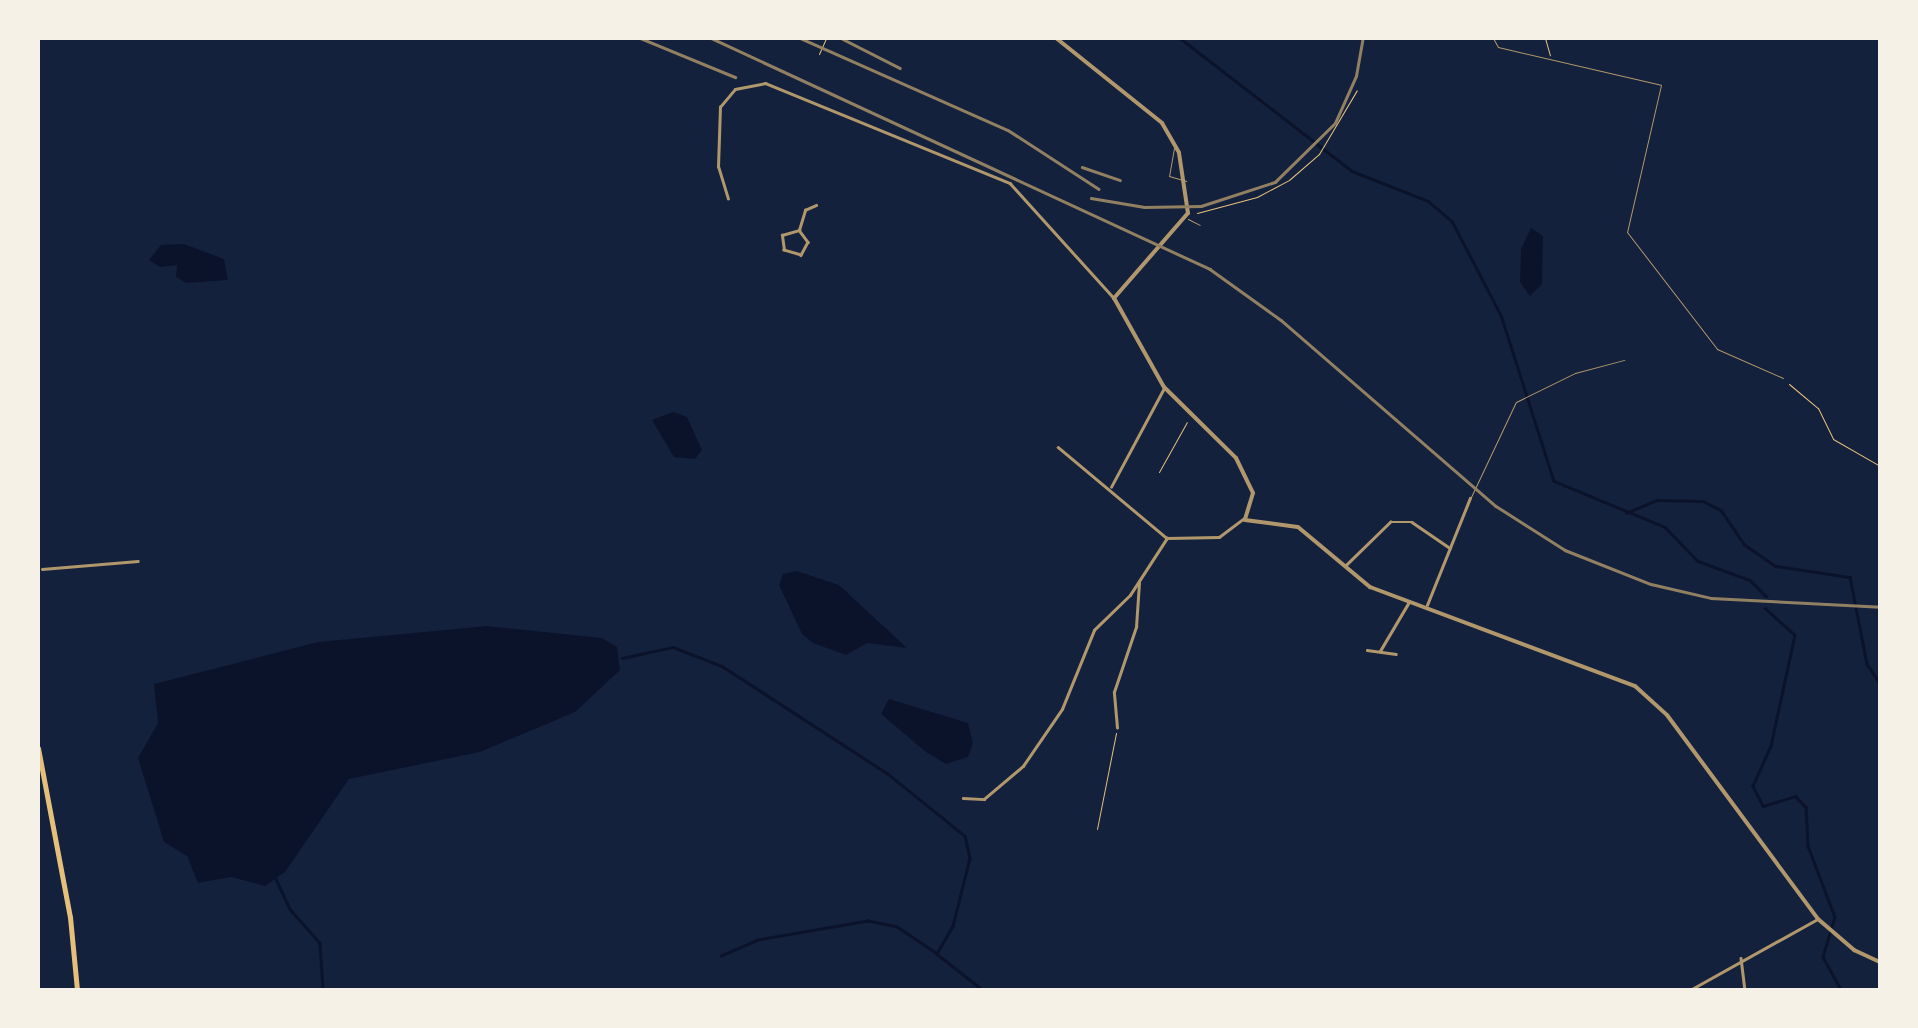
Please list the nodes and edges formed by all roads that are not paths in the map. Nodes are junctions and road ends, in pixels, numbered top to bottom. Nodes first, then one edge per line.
1 (1056, 38) edge
2 (1493, 38) edge
3 (1175, 145) junction
4 (1186, 181) junction
5 (728, 199) dead end
6 (816, 205) dead end
7 (1187, 215) junction
8 (1200, 225) dead end
9 (799, 230) junction
10 (1114, 298) junction
11 (1624, 360) dead end
12 (1783, 378) road end
13 (1164, 387) junction
14 (1058, 447) dead end
15 (1111, 487) junction
16 (1470, 498) joint
17 (1244, 518) junction
18 (1168, 538) junction
19 (1450, 548) junction
20 (138, 562) dead end
21 (1346, 565) junction
22 (42, 570) dead end
23 (1139, 582) junction
24 (1410, 600) junction
25 (1427, 606) junction
26 (1367, 650) dead end
27 (1380, 651) junction
28 (1396, 654) dead end
29 (1119, 729) road end
30 (38, 748) edge
31 (963, 798) dead end
32 (1818, 919) junction
33 (1741, 958) junction
34 (1880, 962) edge
35 (77, 990) edge
36 (1690, 990) edge
37 (1745, 990) edge

1 - 3 street
2 - 12 lane
3 - 4 street
3 - 4 lane
4 - 7 street
5 - 10 street
6 - 9 street
7 - 8 lane
7 - 10 street
9 - 9 street
10 - 13 street
11 - 16 lane
13 - 15 street
13 - 17 street
14 - 15 street
15 - 18 street
16 - 19 street
17 - 18 street
17 - 21 street
18 - 23 street
19 - 21 street
19 - 25 street
20 - 22 street
21 - 24 street
23 - 29 street
23 - 31 street
24 - 25 street
24 - 27 street
25 - 32 street
26 - 27 street
27 - 28 street
30 - 35 main road
32 - 33 street
32 - 34 street
33 - 36 street
33 - 37 street

